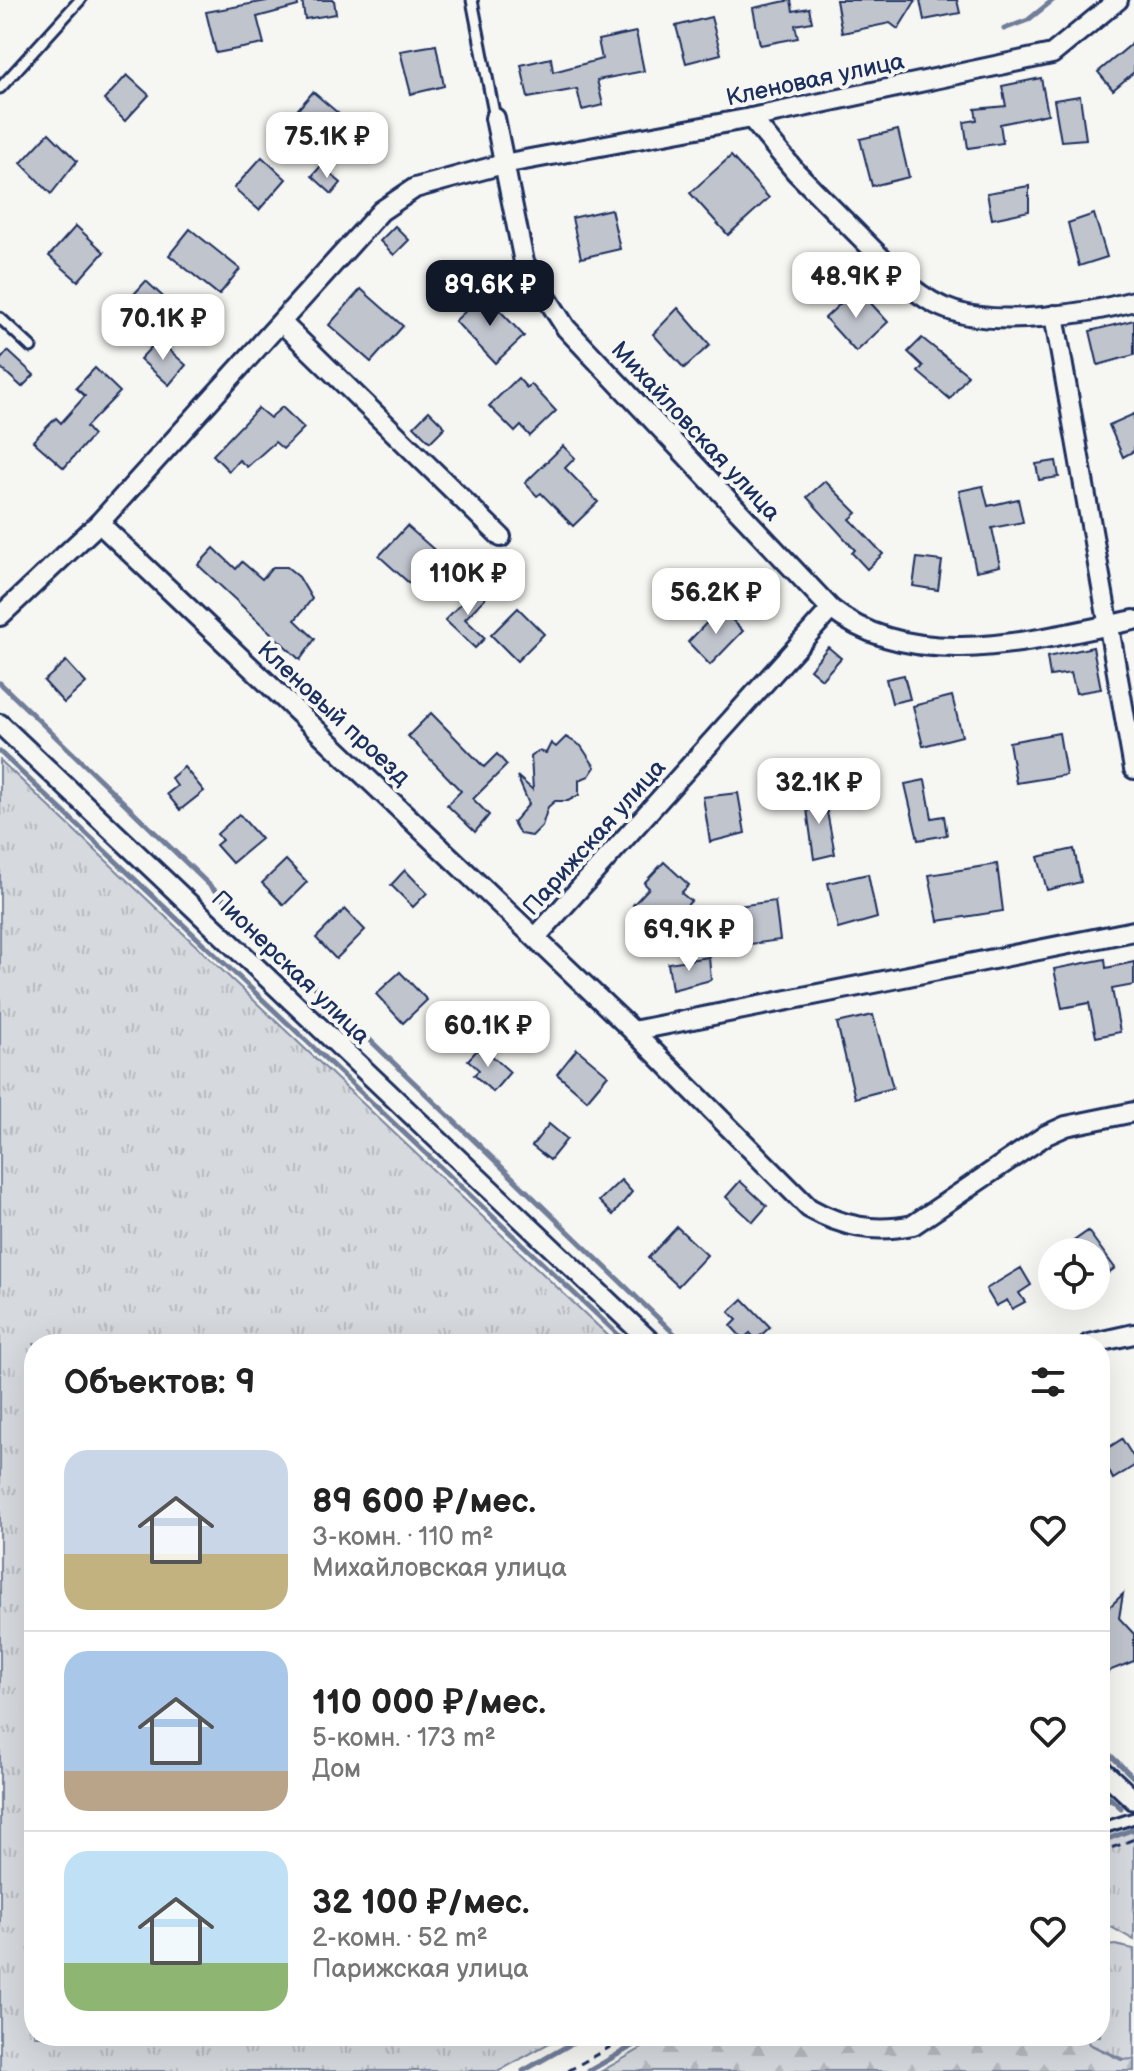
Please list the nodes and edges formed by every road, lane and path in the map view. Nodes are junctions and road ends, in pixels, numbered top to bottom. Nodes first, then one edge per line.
1 (80, 0) edge
2 (472, 0) edge
3 (1118, 0) edge
4 (0, 88) edge
5 (495, 118) joint
6 (751, 118) junction
7 (503, 164) junction
8 (1134, 301) edge
9 (1054, 315) junction
10 (0, 318) edge
11 (282, 323) junction
12 (31, 347) dead end
13 (99, 523) junction
14 (501, 537) dead end
15 (831, 609) junction
16 (0, 616) edge
17 (1134, 620) edge
18 (1106, 625) junction
19 (0, 724) edge
20 (1134, 769) edge
21 (1134, 931) edge
22 (536, 937) junction
23 (633, 1031) junction
24 (1134, 1112) edge
25 (642, 1334) edge
26 (1134, 1334) edge
27 (1110, 1339) edge
28 (1110, 1777) edge
29 (1134, 1800) edge
30 (1134, 1818) edge
31 (1110, 1826) edge
32 (1134, 1839) edge
33 (1110, 1849) edge
34 (612, 2046) edge
35 (568, 2071) edge

1 - 4 lane
2 - 5 lane
3 - 6 street, Кленовая улица
5 - 7 street, Михайловская улица
6 - 7 street, Кленовая улица
6 - 9 street
7 - 11 street, Кленовая улица
7 - 15 street, Михайловская улица
8 - 9 street
9 - 18 street
10 - 12 lane
11 - 13 street, Кленовая улица
11 - 14 street
13 - 16 street, Кленовая улица
13 - 22 street, Кленовый проезд
15 - 18 street, Михайловская улица
15 - 22 street, Парижская улица
17 - 18 street, Михайловская улица
18 - 20 street
19 - 25 street, Пионерская улица
21 - 23 street
22 - 23 street, Парижская улица
23 - 24 street, Парижская улица
26 - 27 street
28 - 29 street
30 - 31 lane
32 - 33 path
34 - 35 path

